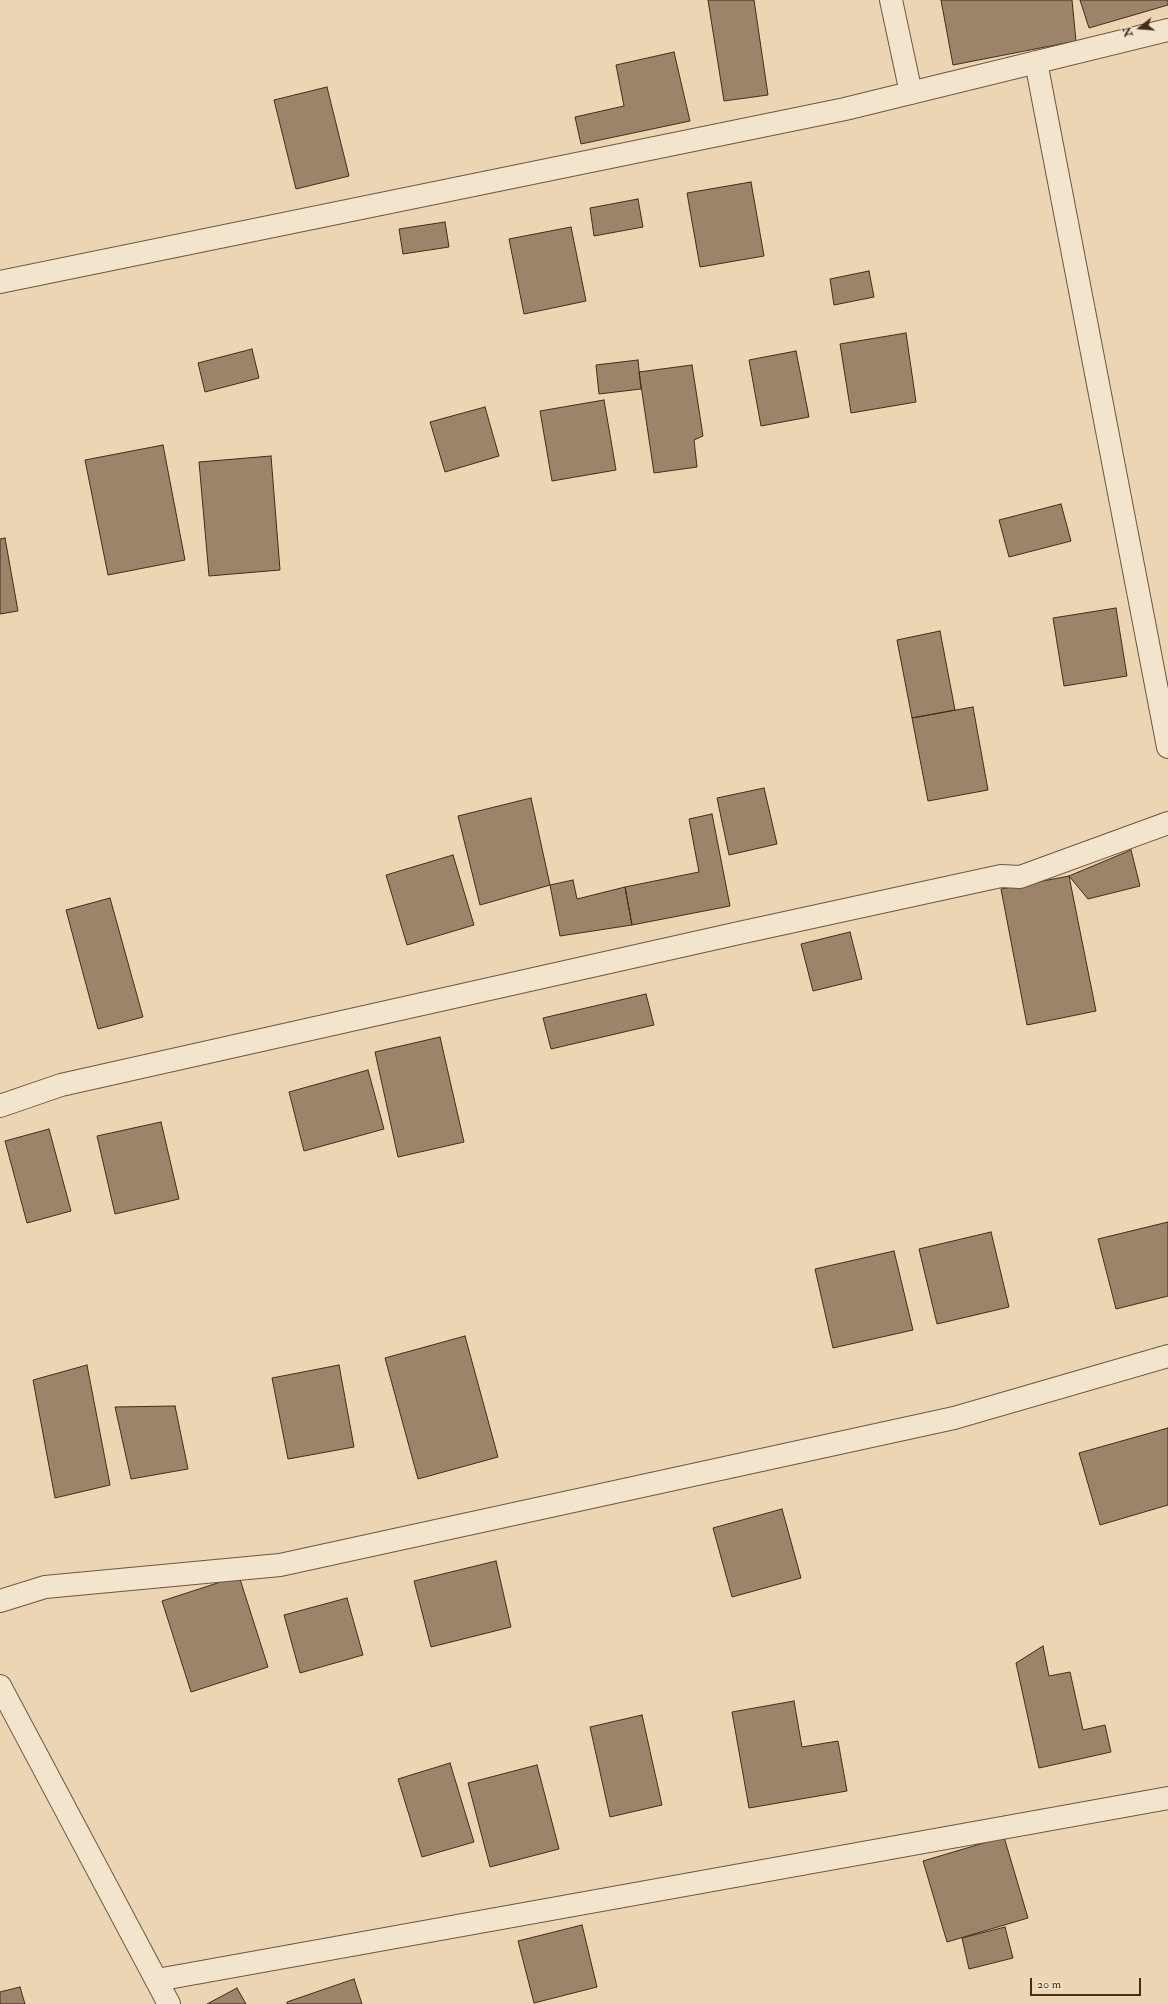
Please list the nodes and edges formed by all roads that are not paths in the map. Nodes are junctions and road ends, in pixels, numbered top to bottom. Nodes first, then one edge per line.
1 (891, 0) edge
2 (1168, 30) edge
3 (1036, 62) junction
4 (911, 93) junction
5 (0, 282) edge
6 (1168, 747) edge
7 (1168, 823) edge
8 (0, 1106) edge
9 (1168, 1356) edge
10 (0, 1601) edge
11 (0, 1686) edge
12 (1168, 1798) edge
13 (157, 1980) junction
14 (169, 2004) edge

1 - 4 street
2 - 3 street
3 - 4 street
3 - 6 street
4 - 5 street
7 - 8 street
9 - 10 street
11 - 13 street
12 - 13 street
13 - 14 street

